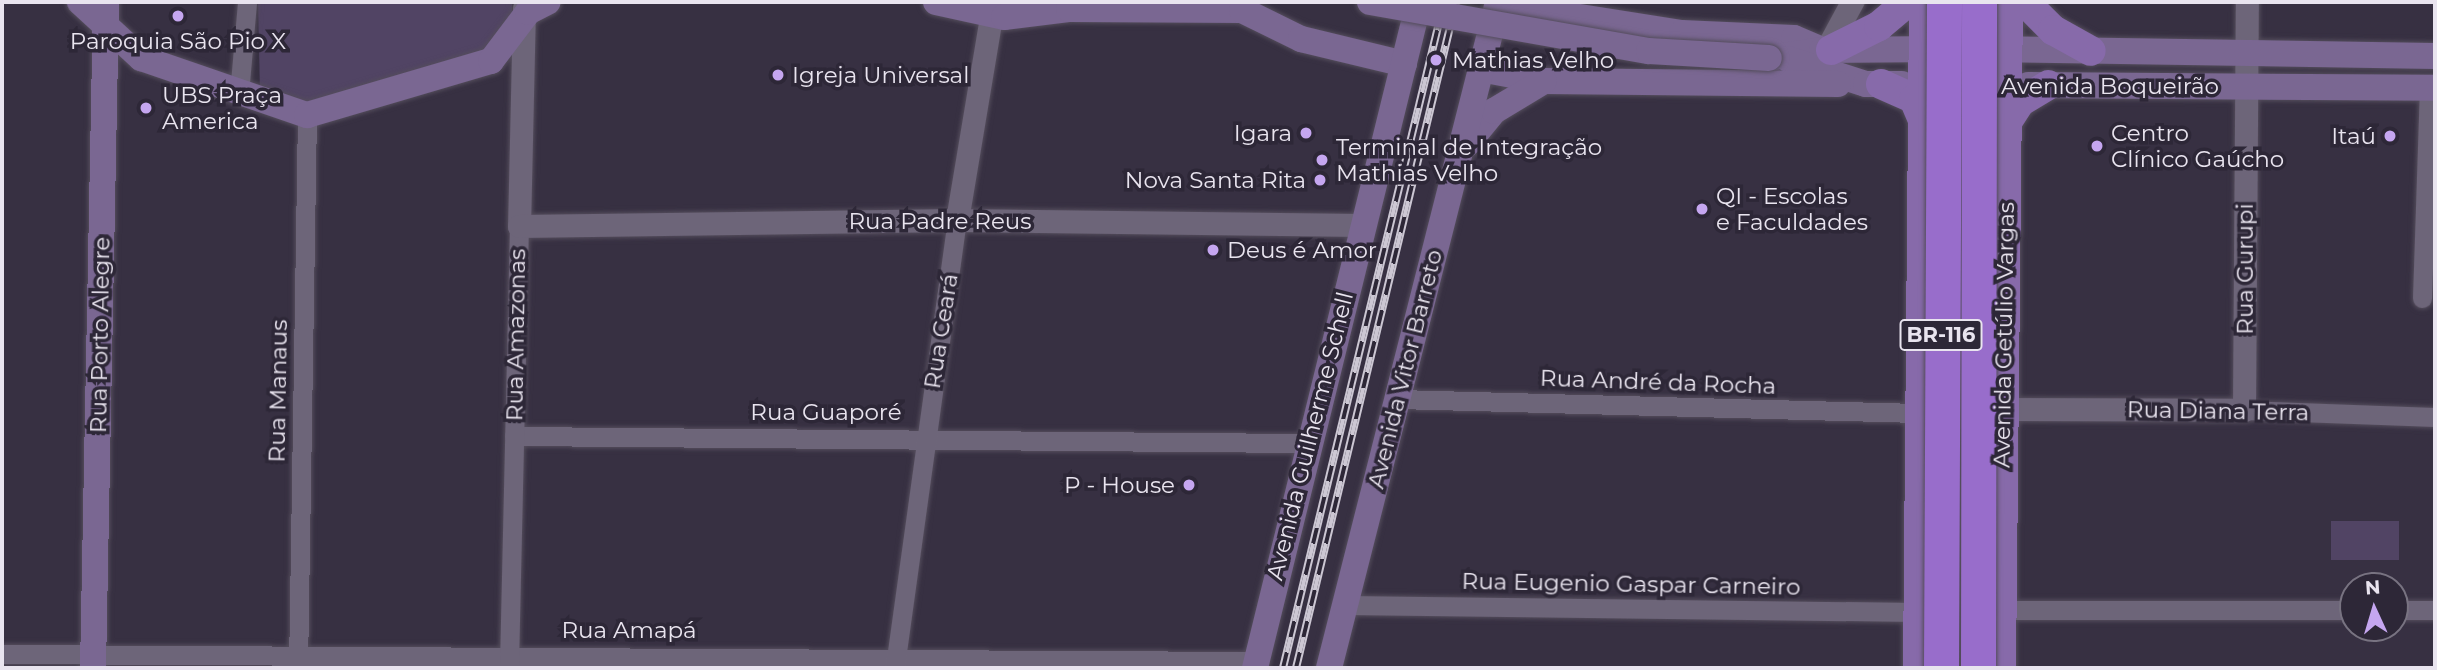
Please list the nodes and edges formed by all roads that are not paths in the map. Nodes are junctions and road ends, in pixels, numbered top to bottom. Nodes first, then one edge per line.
1 (80, 2) edge
2 (106, 2) edge
3 (247, 2) edge
4 (548, 2) edge
5 (936, 2) edge
6 (1370, 2) edge
7 (1419, 2) edge
8 (1852, 2) edge
9 (1908, 2) edge
10 (1924, 2) edge
11 (1944, 2) edge
12 (1979, 2) edge
13 (2008, 2) edge
14 (2025, 2) edge
15 (2247, 2) edge
16 (1508, 3) edge
17 (524, 9) edge
18 (999, 9) edge
19 (107, 33) junction
20 (1923, 49) junction
21 (2007, 49) junction
22 (1826, 50) junction
23 (2091, 51) junction
24 (2246, 54) junction
25 (2435, 56) edge
26 (1779, 58) junction
27 (1404, 64) junction
28 (1480, 69) junction
29 (1544, 81) junction
30 (1874, 84) junction
31 (1924, 84) junction
32 (2008, 85) junction
33 (2048, 85) junction
34 (2246, 87) junction
35 (2432, 88) edge
36 (239, 94) junction
37 (307, 115) junction
38 (1924, 122) junction
39 (2007, 122) junction
40 (1460, 157) junction
41 (1922, 197) junction
42 (2007, 198) junction
43 (957, 220) junction
44 (1362, 225) junction
45 (519, 226) junction
46 (2422, 298) dead end
47 (1397, 399) junction
48 (2001, 409) junction
49 (2244, 410) junction
50 (1917, 414) junction
51 (2435, 417) edge
52 (514, 436) junction
53 (925, 437) junction
54 (1306, 443) junction
55 (1345, 605) junction
56 (2001, 610) junction
57 (2339, 610) edge
58 (2409, 610) edge
59 (2435, 610) edge
60 (1918, 612) junction
61 (2, 654) edge
62 (94, 661) edge
63 (298, 661) edge
64 (509, 662) edge
65 (896, 662) edge
66 (1255, 665) edge
67 (1329, 668) edge
68 (1918, 668) edge
69 (1941, 668) edge
70 (1978, 668) edge
71 (2001, 668) edge

1 - 19 main road
2 - 19 main road, Rua Porto Alegre
3 - 36 street
4 - 17 main road
5 - 18 main road
6 - 26 main road, Avenida Boqueirão, bridge
7 - 27 main road, Avenida Guilherme Schell
8 - 22 street
9 - 22 main road
10 - 20 main road
11 - 69 highway, BR-116, bridge
12 - 70 highway, BR-116, bridge
13 - 21 main road, Avenida Getúlio Vargas
14 - 23 main road
15 - 24 street, Rua Gurupi
16 - 22 main road
16 - 28 main road, Avenida Vitor Barreto
17 - 37 main road
17 - 45 street, Rua Amazonas
18 - 27 main road
18 - 43 street, Rua Ceará
19 - 36 main road
19 - 62 main road, Rua Porto Alegre
20 - 21 main road, Avenida Boqueirão
20 - 22 main road, Avenida Boqueirão
20 - 31 main road
21 - 23 main road, Avenida Boqueirão
21 - 32 main road, Avenida Getúlio Vargas
22 - 26 main road, Avenida Boqueirão
23 - 24 main road, Avenida Boqueirão
24 - 25 main road, Avenida Boqueirão
24 - 34 street, Rua Gurupi
26 - 30 main road, Avenida Boqueirão
27 - 44 main road, Avenida Guilherme Schell
28 - 29 main road
28 - 40 main road, Avenida Vitor Barreto
29 - 30 main road
29 - 40 main road
30 - 31 main road, Avenida Boqueirão
30 - 38 main road
31 - 32 main road, Avenida Boqueirão
31 - 38 main road
32 - 33 main road, Avenida Boqueirão
32 - 39 main road, Avenida Getúlio Vargas
33 - 34 main road, Avenida Boqueirão
33 - 39 main road
34 - 35 main road, Avenida Boqueirão
34 - 49 street, Rua Gurupi
35 - 46 street
36 - 37 main road
37 - 63 street, Rua Manaus
38 - 41 main road
39 - 42 main road, Avenida Getúlio Vargas
40 - 47 main road, Avenida Vitor Barreto
41 - 42 main road
41 - 50 main road
42 - 48 main road, Avenida Getúlio Vargas
43 - 44 street, Rua Padre Reus
43 - 45 street, Rua Padre Reus
43 - 53 street, Rua Ceará
44 - 54 main road, Avenida Guilherme Schell
45 - 52 street, Rua Amazonas
47 - 50 street, Rua André da Rocha
47 - 55 main road, Avenida Vitor Barreto
48 - 49 street, Rua Diana Terra
48 - 56 main road, Avenida Getúlio Vargas
49 - 51 street, Rua Diana Terra
50 - 60 main road
52 - 53 street, Rua Guaporé
52 - 64 street, Rua Amazonas
53 - 54 street, Rua Guaporé
53 - 65 street, Rua Ceará
54 - 66 main road, Avenida Guilherme Schell
55 - 60 street, Rua Eugenio Gaspar Carneiro
55 - 67 main road, Avenida Vitor Barreto
56 - 57 street
56 - 71 main road, Avenida Getúlio Vargas
58 - 59 street
60 - 68 main road
61 - 62 street, Rua Amapá
62 - 63 street, Rua Amapá
63 - 64 street, Rua Amapá
64 - 65 street, Rua Amapá
65 - 66 street, Rua Amapá

